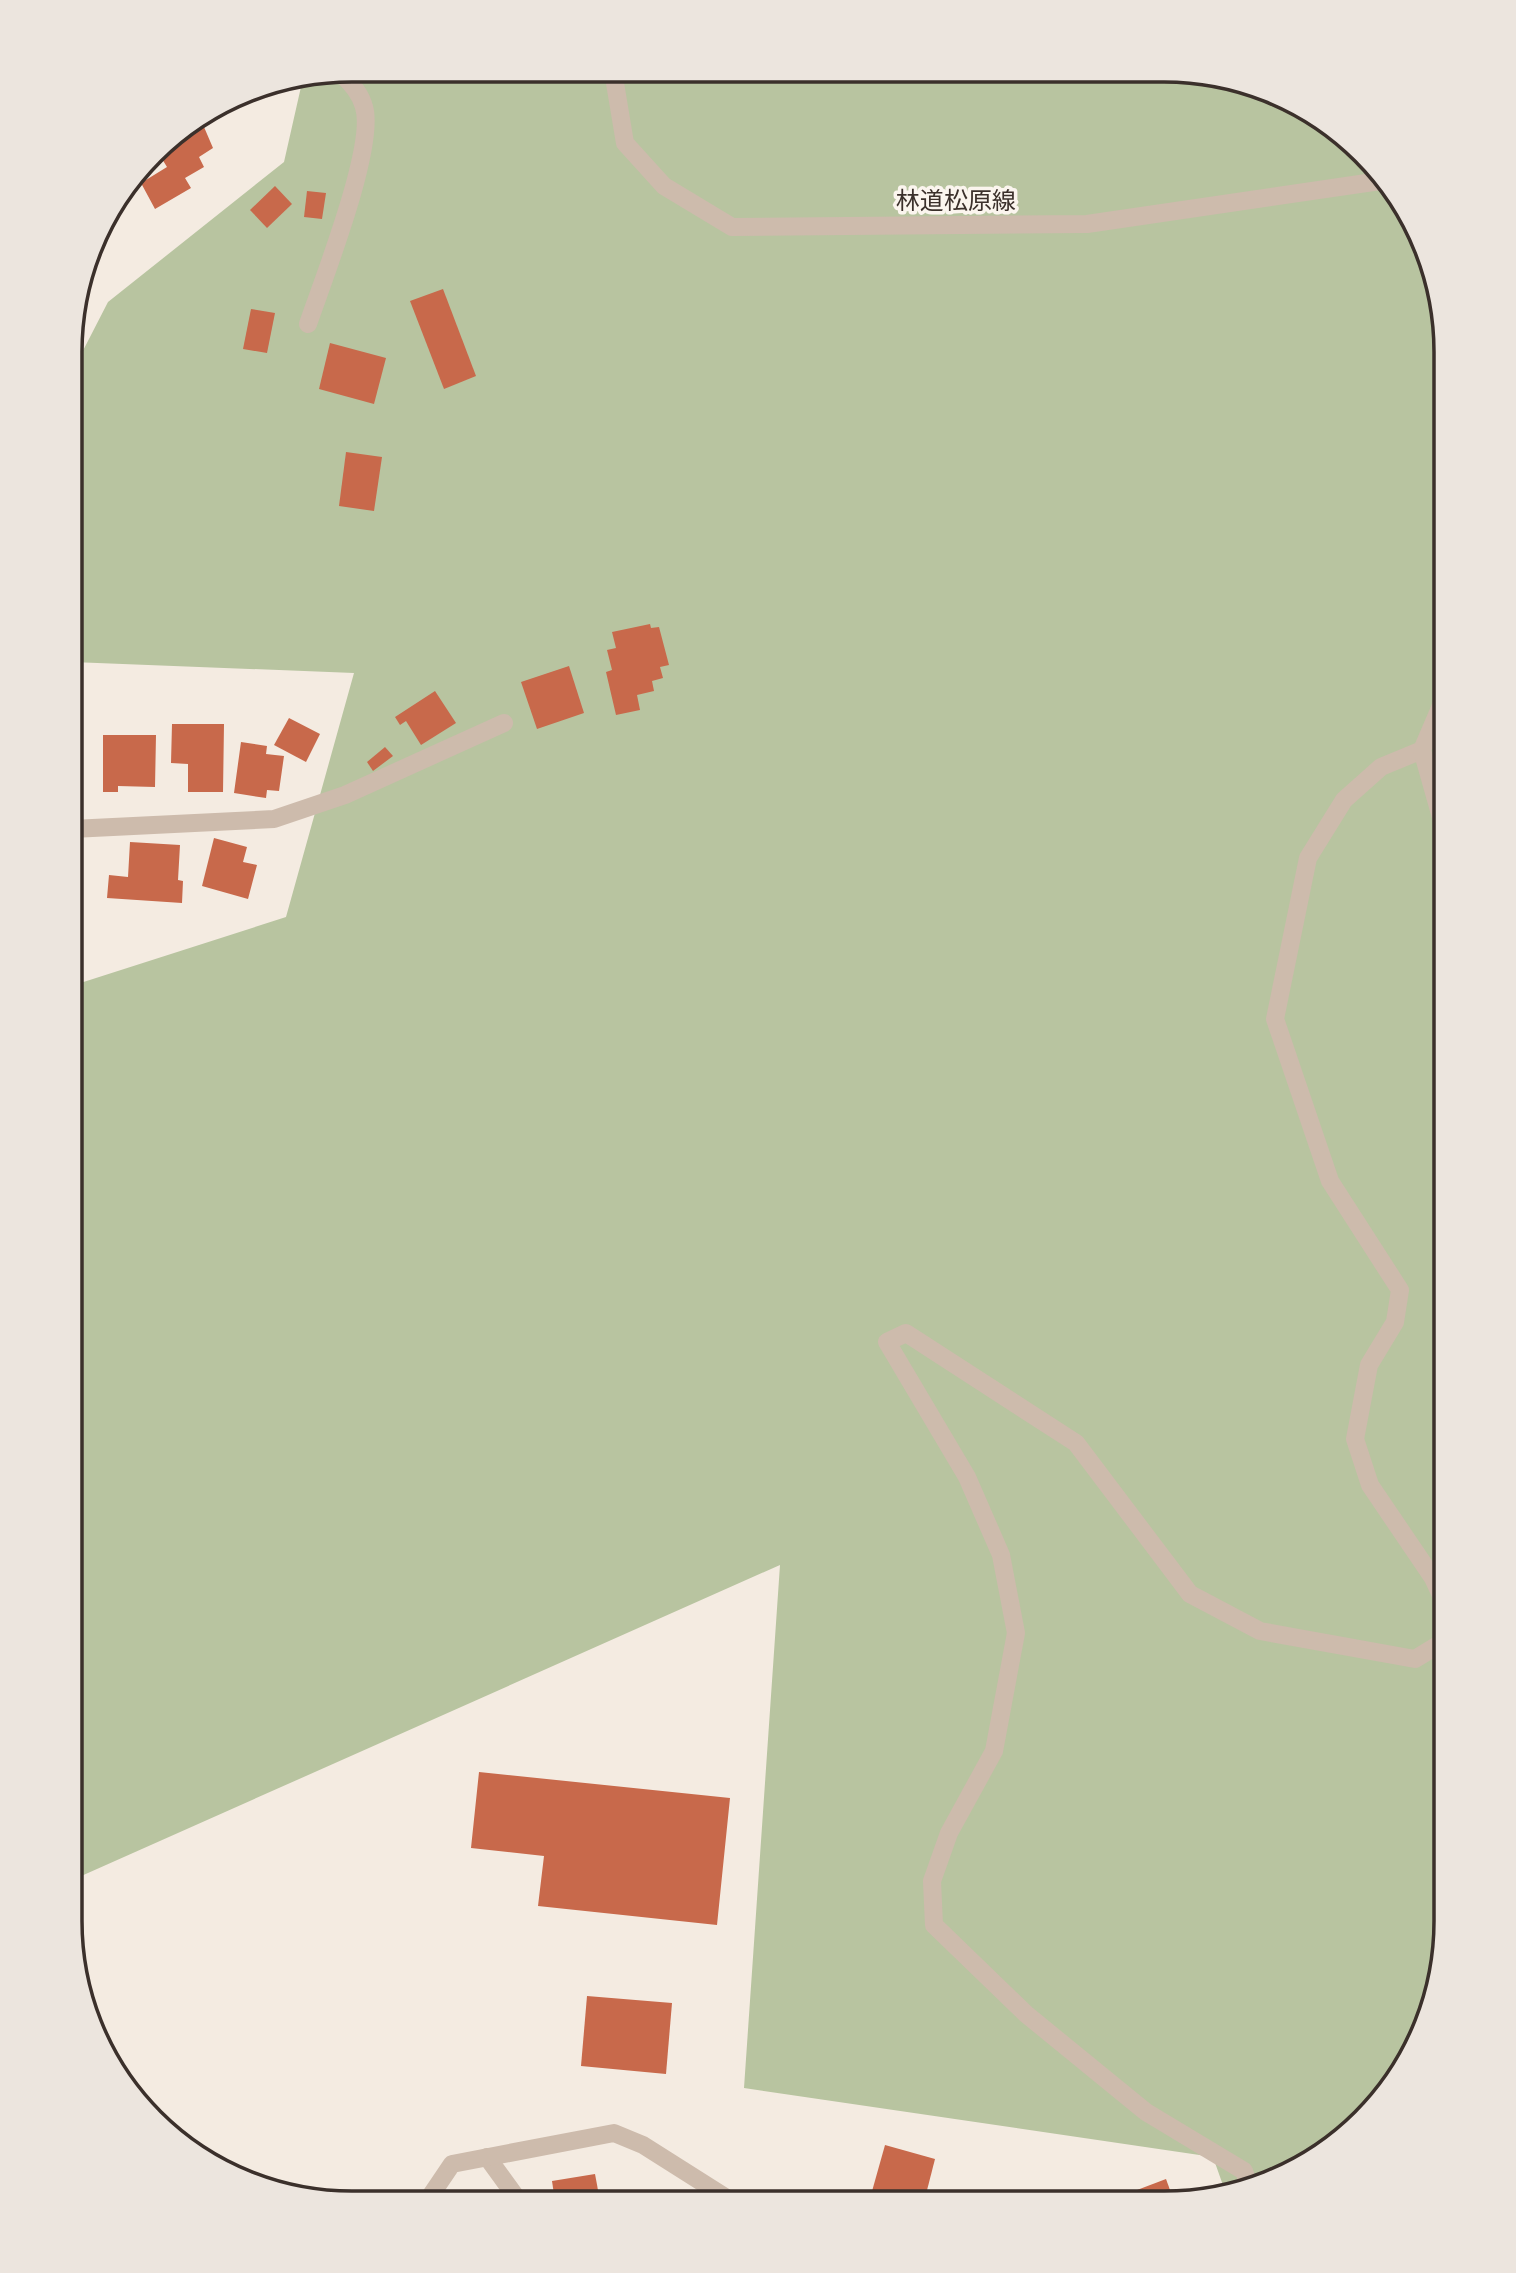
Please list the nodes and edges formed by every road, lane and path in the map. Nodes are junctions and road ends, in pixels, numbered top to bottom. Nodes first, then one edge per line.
1 (350, 82) edge
2 (615, 82) edge
3 (1373, 182) edge
4 (308, 324) dead end
5 (1434, 722) edge
6 (504, 723) dead end
7 (1422, 750) junction
8 (1434, 792) edge
9 (82, 829) edge
10 (1434, 1580) edge
11 (1434, 1647) edge
12 (486, 2157) junction
13 (1246, 2177) edge
14 (434, 2191) edge
15 (512, 2191) edge
16 (716, 2191) edge

1 - 4 street
2 - 3 street, 林道松原線
5 - 7 street
6 - 9 street
7 - 8 street
7 - 10 street
11 - 13 street
12 - 14 street
12 - 15 street
12 - 16 street

